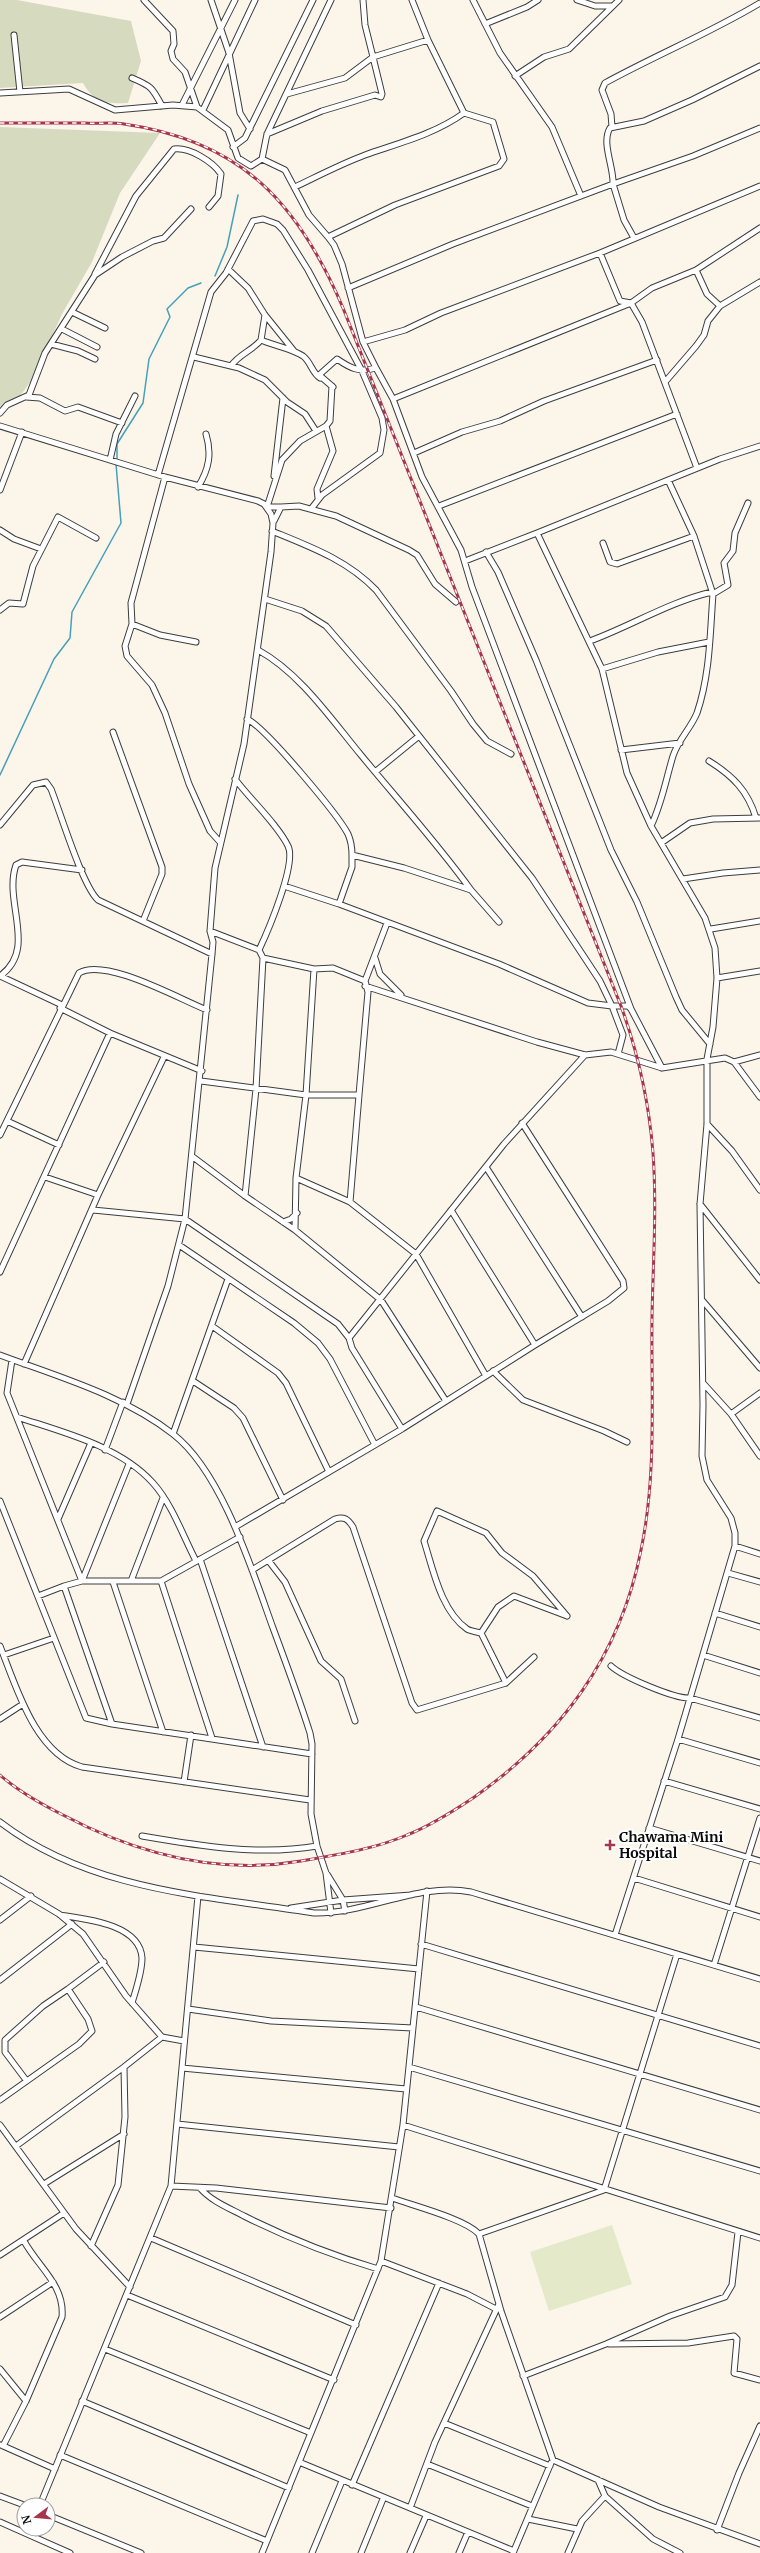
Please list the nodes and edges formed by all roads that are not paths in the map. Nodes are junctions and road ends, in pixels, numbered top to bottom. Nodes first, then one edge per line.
1 (144, 0) edge
2 (211, 0) edge
3 (235, 0) edge
4 (255, 0) edge
5 (313, 0) edge
6 (331, 0) edge
7 (362, 0) edge
8 (412, 0) edge
9 (474, 0) edge
10 (538, 0) edge
11 (577, 0) edge
12 (619, 0) edge
13 (760, 3) edge
14 (611, 6) junction
15 (485, 24) junction
16 (220, 26) junction
17 (14, 35) dead end
18 (428, 40) junction
19 (229, 55) junction
20 (373, 57) junction
21 (760, 66) edge
22 (515, 76) junction
23 (132, 78) dead end
24 (191, 86) junction
25 (20, 92) junction
26 (0, 93) edge
27 (287, 94) junction
28 (182, 105) junction
29 (162, 106) junction
30 (197, 107) junction
31 (203, 110) junction
32 (464, 113) junction
33 (612, 127) junction
34 (760, 128) edge
35 (250, 129) junction
36 (267, 134) junction
37 (233, 147) junction
38 (262, 158) junction
39 (613, 184) junction
40 (760, 186) edge
41 (295, 187) junction
42 (581, 196) junction
43 (209, 207) dead end
44 (191, 209) dead end
45 (760, 228) edge
46 (328, 237) junction
47 (634, 238) junction
48 (600, 253) junction
49 (228, 268) junction
50 (696, 270) junction
51 (95, 275) junction
52 (760, 282) edge
53 (348, 288) junction
54 (630, 303) junction
55 (720, 306) junction
56 (72, 312) junction
57 (265, 315) junction
58 (105, 328) dead end
59 (62, 329) junction
60 (262, 340) junction
61 (363, 342) junction
62 (51, 344) junction
63 (97, 347) dead end
64 (294, 351) junction
65 (194, 357) junction
66 (95, 359) dead end
67 (657, 360) junction
68 (231, 366) junction
69 (376, 368) junction
70 (362, 371) junction
71 (665, 382) junction
72 (333, 387) junction
73 (135, 396) dead end
74 (26, 397) junction
75 (283, 398) junction
76 (393, 399) junction
77 (0, 413) edge
78 (677, 414) junction
79 (122, 423) junction
80 (0, 426) edge
81 (326, 426) junction
82 (316, 431) junction
83 (22, 432) junction
84 (206, 434) dead end
85 (760, 446) edge
86 (414, 453) junction
87 (111, 461) junction
88 (697, 468) junction
89 (158, 475) junction
90 (165, 477) junction
91 (668, 480) junction
92 (274, 484) junction
93 (198, 487) junction
94 (0, 490) edge
95 (318, 498) junction
96 (748, 503) dead end
97 (439, 506) junction
98 (281, 507) junction
99 (267, 508) junction
100 (311, 509) junction
101 (273, 523) junction
102 (0, 530) edge
103 (272, 531) junction
104 (537, 533) junction
105 (694, 536) junction
106 (10, 537) junction
107 (0, 538) edge
108 (96, 538) dead end
109 (603, 543) dead end
110 (41, 549) junction
111 (486, 552) junction
112 (465, 561) junction
113 (712, 593) junction
114 (265, 599) junction
115 (456, 602) dead end
116 (0, 610) edge
117 (132, 624) junction
118 (590, 641) junction
119 (196, 642) dead end
120 (709, 642) junction
121 (258, 650) junction
122 (602, 669) junction
123 (247, 719) junction
124 (113, 732) dead end
125 (419, 736) junction
126 (680, 743) junction
127 (621, 750) junction
128 (511, 754) dead end
129 (709, 762) dead end
130 (375, 772) junction
131 (235, 779) junction
132 (758, 818) edge
133 (0, 825) edge
134 (651, 826) junction
135 (220, 842) junction
136 (661, 842) junction
137 (352, 855) junction
138 (82, 870) junction
139 (760, 870) edge
140 (683, 880) junction
141 (284, 886) junction
142 (471, 890) junction
143 (339, 904) junction
144 (760, 920) edge
145 (143, 921) junction
146 (499, 922) dead end
147 (387, 923) junction
148 (711, 929) junction
149 (210, 931) junction
150 (260, 950) junction
151 (212, 954) junction
152 (262, 958) junction
153 (374, 958) junction
154 (314, 969) junction
155 (760, 971) edge
156 (0, 976) edge
157 (717, 978) junction
158 (365, 984) junction
159 (408, 1001) junction
160 (61, 1006) junction
161 (612, 1006) junction
162 (631, 1008) junction
163 (207, 1010) junction
164 (110, 1033) junction
165 (710, 1044) junction
166 (618, 1054) junction
167 (585, 1055) junction
168 (760, 1055) edge
169 (164, 1057) junction
170 (707, 1059) junction
171 (734, 1062) junction
172 (662, 1068) junction
173 (202, 1071) junction
174 (201, 1081) junction
175 (256, 1089) junction
176 (306, 1095) junction
177 (359, 1095) junction
178 (760, 1097) edge
179 (7, 1121) junction
180 (522, 1123) junction
181 (707, 1124) junction
182 (0, 1136) edge
183 (59, 1145) junction
184 (193, 1157) junction
185 (486, 1167) junction
186 (45, 1177) junction
187 (296, 1178) junction
188 (760, 1190) edge
189 (98, 1195) junction
190 (245, 1196) junction
191 (350, 1202) junction
192 (700, 1204) junction
193 (93, 1210) junction
194 (451, 1210) junction
195 (297, 1212) junction
196 (185, 1219) junction
197 (283, 1222) junction
198 (295, 1230) junction
199 (179, 1245) junction
200 (416, 1254) junction
201 (0, 1272) edge
202 (228, 1279) junction
203 (760, 1280) edge
204 (381, 1300) junction
205 (702, 1300) junction
206 (582, 1317) junction
207 (212, 1326) junction
208 (349, 1338) junction
209 (535, 1345) junction
210 (0, 1355) edge
211 (12, 1360) junction
212 (24, 1364) junction
213 (760, 1368) edge
214 (493, 1371) junction
215 (486, 1376) junction
216 (193, 1381) junction
217 (703, 1383) junction
218 (760, 1393) edge
219 (446, 1401) junction
220 (125, 1403) junction
221 (731, 1414) junction
222 (17, 1417) junction
223 (402, 1429) junction
224 (173, 1434) junction
225 (627, 1442) dead end
226 (90, 1443) junction
227 (375, 1445) junction
228 (104, 1450) junction
229 (760, 1456) edge
230 (129, 1464) junction
231 (329, 1472) junction
232 (163, 1498) junction
233 (283, 1500) junction
234 (0, 1501) edge
235 (58, 1519) junction
236 (235, 1527) junction
237 (240, 1537) junction
238 (735, 1546) junction
239 (760, 1554) edge
240 (198, 1560) junction
241 (268, 1560) junction
242 (252, 1570) junction
243 (728, 1573) junction
244 (82, 1581) junction
245 (161, 1581) junction
246 (113, 1582) junction
247 (131, 1582) junction
248 (760, 1582) edge
249 (64, 1586) junction
250 (38, 1596) junction
251 (716, 1613) junction
252 (760, 1628) edge
253 (481, 1633) junction
254 (54, 1638) junction
255 (0, 1646) edge
256 (4, 1655) junction
257 (703, 1656) junction
258 (534, 1657) dead end
259 (611, 1666) dead end
260 (760, 1673) edge
261 (506, 1683) junction
262 (690, 1698) junction
263 (23, 1704) junction
264 (760, 1718) edge
265 (0, 1719) edge
266 (355, 1721) dead end
267 (112, 1724) junction
268 (163, 1732) junction
269 (191, 1735) junction
270 (212, 1738) junction
271 (678, 1739) junction
272 (263, 1747) junction
273 (312, 1754) junction
274 (760, 1763) edge
275 (664, 1781) junction
276 (184, 1782) junction
277 (310, 1800) junction
278 (760, 1809) edge
279 (760, 1818) edge
280 (0, 1822) edge
281 (649, 1828) junction
282 (142, 1836) dead end
283 (317, 1846) junction
284 (748, 1858) junction
285 (760, 1861) edge
286 (326, 1874) junction
287 (634, 1878) junction
288 (0, 1879) edge
289 (427, 1891) junction
290 (411, 1895) junction
291 (31, 1896) junction
292 (198, 1896) junction
293 (343, 1900) junction
294 (328, 1902) junction
295 (288, 1908) junction
296 (733, 1909) junction
297 (345, 1911) junction
298 (331, 1913) junction
299 (59, 1914) junction
300 (760, 1917) edge
301 (0, 1920) edge
302 (72, 1924) junction
303 (615, 1935) junction
304 (421, 1944) junction
305 (194, 1947) junction
306 (677, 1954) junction
307 (104, 1962) junction
308 (714, 1965) junction
309 (419, 1969) junction
310 (760, 1979) edge
311 (0, 1980) edge
312 (68, 1989) junction
313 (132, 2003) junction
314 (416, 2007) junction
315 (188, 2009) junction
316 (659, 2015) junction
317 (413, 2028) junction
318 (162, 2037) junction
319 (184, 2041) junction
320 (760, 2046) edge
321 (124, 2067) junction
322 (409, 2067) junction
323 (182, 2068) junction
324 (641, 2074) junction
325 (26, 2080) junction
326 (406, 2089) junction
327 (0, 2100) edge
328 (760, 2110) edge
329 (177, 2124) junction
330 (0, 2125) edge
331 (403, 2125) junction
332 (624, 2130) junction
333 (124, 2134) junction
334 (16, 2146) junction
335 (399, 2147) junction
336 (760, 2170) edge
337 (44, 2184) junction
338 (171, 2186) junction
339 (200, 2188) junction
340 (604, 2190) junction
341 (392, 2198) junction
342 (391, 2208) junction
343 (64, 2213) junction
344 (738, 2232) junction
345 (478, 2234) junction
346 (151, 2238) junction
347 (760, 2238) edge
348 (24, 2241) junction
349 (91, 2246) junction
350 (0, 2255) edge
351 (381, 2261) junction
352 (378, 2269) junction
353 (53, 2282) junction
354 (439, 2283) junction
355 (130, 2287) junction
356 (127, 2296) junction
357 (498, 2306) junction
358 (0, 2317) edge
359 (356, 2325) junction
360 (606, 2344) junction
361 (105, 2348) junction
362 (0, 2369) edge
363 (523, 2376) junction
364 (334, 2380) junction
365 (760, 2380) edge
366 (26, 2401) junction
367 (82, 2401) junction
368 (444, 2423) junction
369 (760, 2426) edge
370 (311, 2433) junction
371 (2, 2445) edge
372 (60, 2455) junction
373 (553, 2460) junction
374 (298, 2462) junction
375 (427, 2464) junction
376 (550, 2466) junction
377 (55, 2469) junction
378 (598, 2480) junction
379 (342, 2481) junction
380 (352, 2485) junction
381 (289, 2488) junction
382 (0, 2496) edge
383 (605, 2496) junction
384 (43, 2497) edge
385 (384, 2499) junction
386 (16, 2503) edge
387 (532, 2506) junction
388 (410, 2508) junction
389 (426, 2516) junction
390 (56, 2518) edge
391 (528, 2519) junction
392 (0, 2522) edge
393 (577, 2529) junction
394 (717, 2530) junction
395 (468, 2532) junction
396 (267, 2541) junction
397 (760, 2544) edge
398 (514, 2552) edge
399 (70, 2553) edge
400 (141, 2553) edge
401 (262, 2553) edge
402 (312, 2553) edge
403 (362, 2553) edge
404 (410, 2553) edge
405 (459, 2553) edge
406 (568, 2553) edge
407 (680, 2553) edge

1 - 24 street
2 - 16 street
3 - 16 street
4 - 19 street
5 - 35 street
6 - 27 street
7 - 20 street
8 - 18 street
9 - 15 street
10 - 15 street
11 - 14 street
12 - 14 street
13 - 33 street
14 - 22 street
15 - 22 street
16 - 19 street
16 - 24 street
17 - 25 street
18 - 20 street
18 - 32 street
19 - 31 street
19 - 35 street
20 - 27 street
20 - 36 street
21 - 33 street
22 - 42 street
23 - 29 street
24 - 28 street
24 - 30 street
25 - 26 street
25 - 29 street
27 - 36 street
28 - 29 street
28 - 30 street
30 - 31 street
31 - 37 street
32 - 41 street
32 - 46 street
33 - 39 street
34 - 39 street
35 - 37 street
36 - 38 street
37 - 38 street
38 - 41 street
39 - 42 street
39 - 47 street
40 - 47 street
41 - 46 street
42 - 53 street
43 - 51 street
44 - 51 street
45 - 50 street
46 - 53 street
47 - 48 street
48 - 54 street
48 - 61 street
49 - 57 street
49 - 65 street
49 - 70 street
50 - 54 street
50 - 55 street
51 - 56 street
52 - 55 street
53 - 61 street
54 - 67 street
54 - 76 street
55 - 71 street
56 - 58 street
56 - 59 street
57 - 60 street
57 - 64 street
59 - 62 street
59 - 63 street
60 - 64 street
60 - 68 street
61 - 69 street
62 - 66 street
62 - 74 street
64 - 72 street
65 - 68 street
65 - 89 street
67 - 71 street
67 - 86 street
68 - 75 street
69 - 70 street
69 - 76 street
70 - 72 street
70 - 95 street
71 - 78 street
72 - 81 street
73 - 79 street
74 - 77 street
74 - 79 street
75 - 82 street
75 - 92 street
76 - 86 street
78 - 88 street
78 - 97 street
79 - 87 street
80 - 83 street
81 - 82 street
81 - 95 street
82 - 92 street
83 - 87 street
83 - 94 street
84 - 93 street
85 - 88 street
86 - 97 street
87 - 89 street
88 - 91 street
89 - 90 street
90 - 93 street
90 - 117 street
91 - 104 street
91 - 105 street
92 - 99 street
93 - 99 street
95 - 100 street
96 - 113 street
97 - 112 street
98 - 99 street
98 - 100 street
98 - 101 street
99 - 101 street
100 - 115 street
101 - 103 street
102 - 106 street
103 - 114 street
103 - 128 street
104 - 111 street
104 - 118 street
105 - 109 street
105 - 113 street
106 - 107 street
106 - 110 street
108 - 110 street
110 - 116 street
111 - 112 street
111 - 165 street
112 - 162 street
113 - 118 street
113 - 120 street
114 - 121 street
114 - 125 street
117 - 119 street
117 - 135 street
118 - 122 street
120 - 122 street
120 - 126 street
121 - 123 street
121 - 130 street
122 - 127 street
123 - 131 street
123 - 137 street
124 - 145 street
125 - 130 street
125 - 161 street
126 - 127 street
126 - 134 street
127 - 134 street
129 - 132 street
130 - 142 street
131 - 135 street
131 - 141 street
132 - 136 street
133 - 138 street
134 - 136 street
135 - 149 street
136 - 140 street
137 - 142 street
137 - 143 street
138 - 145 street
138 - 156 street
139 - 140 street
140 - 148 street
141 - 143 street
141 - 150 street
142 - 146 street
143 - 147 street
144 - 148 street
145 - 151 street
147 - 153 street
147 - 161 street
148 - 157 street
149 - 150 street
149 - 151 street
150 - 152 street
151 - 163 street
152 - 154 street
152 - 175 street
153 - 158 street
153 - 159 street
154 - 158 street
154 - 176 street
155 - 157 street
156 - 160 street
157 - 165 street
158 - 159 street
158 - 177 street
159 - 167 street
160 - 163 street
160 - 164 street
160 - 179 street
161 - 162 street
161 - 166 street
162 - 172 street
163 - 173 street
164 - 169 street
164 - 183 street
165 - 170 street
166 - 167 street
166 - 172 street
167 - 180 street
168 - 171 street
169 - 173 street
169 - 189 street
170 - 171 street
170 - 172 street
170 - 181 street
171 - 178 street
173 - 174 street
174 - 175 street
174 - 184 street
175 - 176 street
175 - 190 street
176 - 177 street
176 - 187 street
177 - 191 street
179 - 182 street
179 - 183 street
180 - 185 street
180 - 206 street
181 - 188 street
181 - 192 street
183 - 186 street
184 - 190 street
184 - 196 street
185 - 194 street
185 - 206 street
186 - 189 street
186 - 201 street
187 - 191 street
187 - 195 street
189 - 193 street
190 - 197 street
191 - 200 street
192 - 203 street
192 - 205 street
193 - 196 street
193 - 212 street
194 - 200 street
194 - 209 street
195 - 197 street
195 - 198 street
196 - 199 street
196 - 208 street
197 - 198 street
198 - 204 street
199 - 202 street
199 - 220 street
200 - 204 street
200 - 215 street
202 - 207 street
202 - 227 street
204 - 208 street
204 - 219 street
205 - 213 street
205 - 217 street
206 - 209 street
207 - 216 street
207 - 231 street
208 - 223 street
209 - 214 street
210 - 211 street
211 - 212 street
211 - 222 street
212 - 220 street
214 - 215 street
214 - 225 street
215 - 219 street
216 - 224 street
216 - 233 street
217 - 221 street
217 - 238 street
218 - 221 street
219 - 223 street
220 - 224 street
220 - 228 street
221 - 229 street
222 - 226 street
222 - 235 street
223 - 227 street
224 - 236 street
226 - 228 street
226 - 235 street
227 - 231 street
228 - 230 street
230 - 232 street
230 - 244 street
231 - 233 street
232 - 240 street
232 - 247 street
233 - 236 street
234 - 250 street
235 - 244 street
236 - 237 street
237 - 240 street
237 - 242 street
238 - 239 street
238 - 243 street
240 - 245 street
240 - 272 street
241 - 242 street
241 - 261 street
241 - 266 street
242 - 273 street
243 - 248 street
243 - 251 street
244 - 246 street
244 - 249 street
245 - 247 street
245 - 270 street
246 - 247 street
246 - 268 street
249 - 250 street
249 - 267 street
250 - 254 street
251 - 252 street
251 - 257 street
253 - 253 street
253 - 261 street
254 - 256 street
254 - 267 street
255 - 256 street
256 - 263 street
257 - 260 street
257 - 262 street
258 - 261 street
259 - 262 street
262 - 264 street
262 - 271 street
263 - 265 street
263 - 276 street
267 - 268 street
268 - 269 street
269 - 270 street
269 - 276 street
270 - 272 street
271 - 274 street
271 - 275 street
272 - 273 street
273 - 277 street
275 - 278 street
275 - 281 street
276 - 277 street
277 - 283 street
279 - 284 street
280 - 292 street
281 - 284 street
281 - 287 street
282 - 283 street
283 - 286 street
284 - 285 street
284 - 296 street
286 - 293 street
286 - 294 street
287 - 296 street
287 - 303 street
288 - 291 street
289 - 290 street
289 - 303 street
289 - 304 street
290 - 293 street
290 - 297 street
291 - 299 street
291 - 301 street
292 - 295 street
292 - 305 street
293 - 294 street
293 - 297 street
294 - 295 street
294 - 298 street
295 - 298 street
296 - 300 street
296 - 308 street
297 - 298 street
299 - 302 street
299 - 313 street
302 - 307 street
302 - 311 street
303 - 306 street
304 - 309 street
304 - 316 street
305 - 309 street
305 - 315 street
306 - 308 street
306 - 316 street
307 - 312 street
307 - 313 street
308 - 310 street
309 - 314 street
312 - 325 street
312 - 325 street
313 - 318 street
314 - 317 street
314 - 324 street
315 - 317 street
315 - 319 street
316 - 320 street
316 - 324 street
317 - 322 street
318 - 319 street
318 - 321 street
319 - 323 street
321 - 333 street
321 - 334 street
322 - 326 street
322 - 332 street
323 - 326 street
323 - 329 street
324 - 328 street
324 - 332 street
325 - 327 street
326 - 331 street
329 - 335 street
329 - 338 street
330 - 334 street
331 - 335 street
331 - 340 street
332 - 336 street
332 - 340 street
333 - 337 street
333 - 349 street
334 - 337 street
335 - 341 street
337 - 343 street
338 - 339 street
338 - 346 street
339 - 342 street
339 - 352 street
340 - 344 street
340 - 345 street
341 - 342 street
341 - 345 street
342 - 351 street
343 - 348 street
343 - 349 street
344 - 347 street
344 - 360 street
345 - 357 street
346 - 355 street
346 - 359 street
348 - 350 street
348 - 353 street
349 - 355 street
351 - 352 street
351 - 354 street
352 - 359 street
353 - 358 street
353 - 366 street
354 - 357 street
354 - 380 street
355 - 356 street
356 - 361 street
356 - 364 street
357 - 363 street
357 - 368 street
359 - 364 street
360 - 363 street
360 - 365 street
361 - 367 street
361 - 370 street
362 - 366 street
363 - 373 street
364 - 370 street
366 - 371 street
367 - 372 street
367 - 381 street
368 - 375 street
368 - 376 street
369 - 394 street
370 - 374 street
371 - 377 street
372 - 377 street
372 - 396 street
373 - 376 street
373 - 378 street
374 - 379 street
374 - 381 street
375 - 387 street
375 - 388 street
376 - 387 street
377 - 384 street
378 - 383 street
378 - 394 street
379 - 380 street
379 - 402 street
380 - 385 street
381 - 396 street
382 - 386 street
383 - 393 street
383 - 407 street
385 - 388 street
385 - 403 street
387 - 391 street
388 - 389 street
389 - 395 street
389 - 404 street
390 - 400 street
391 - 393 street
391 - 398 street
392 - 399 street
393 - 406 street
394 - 397 street
395 - 398 street
395 - 405 street
396 - 401 street

